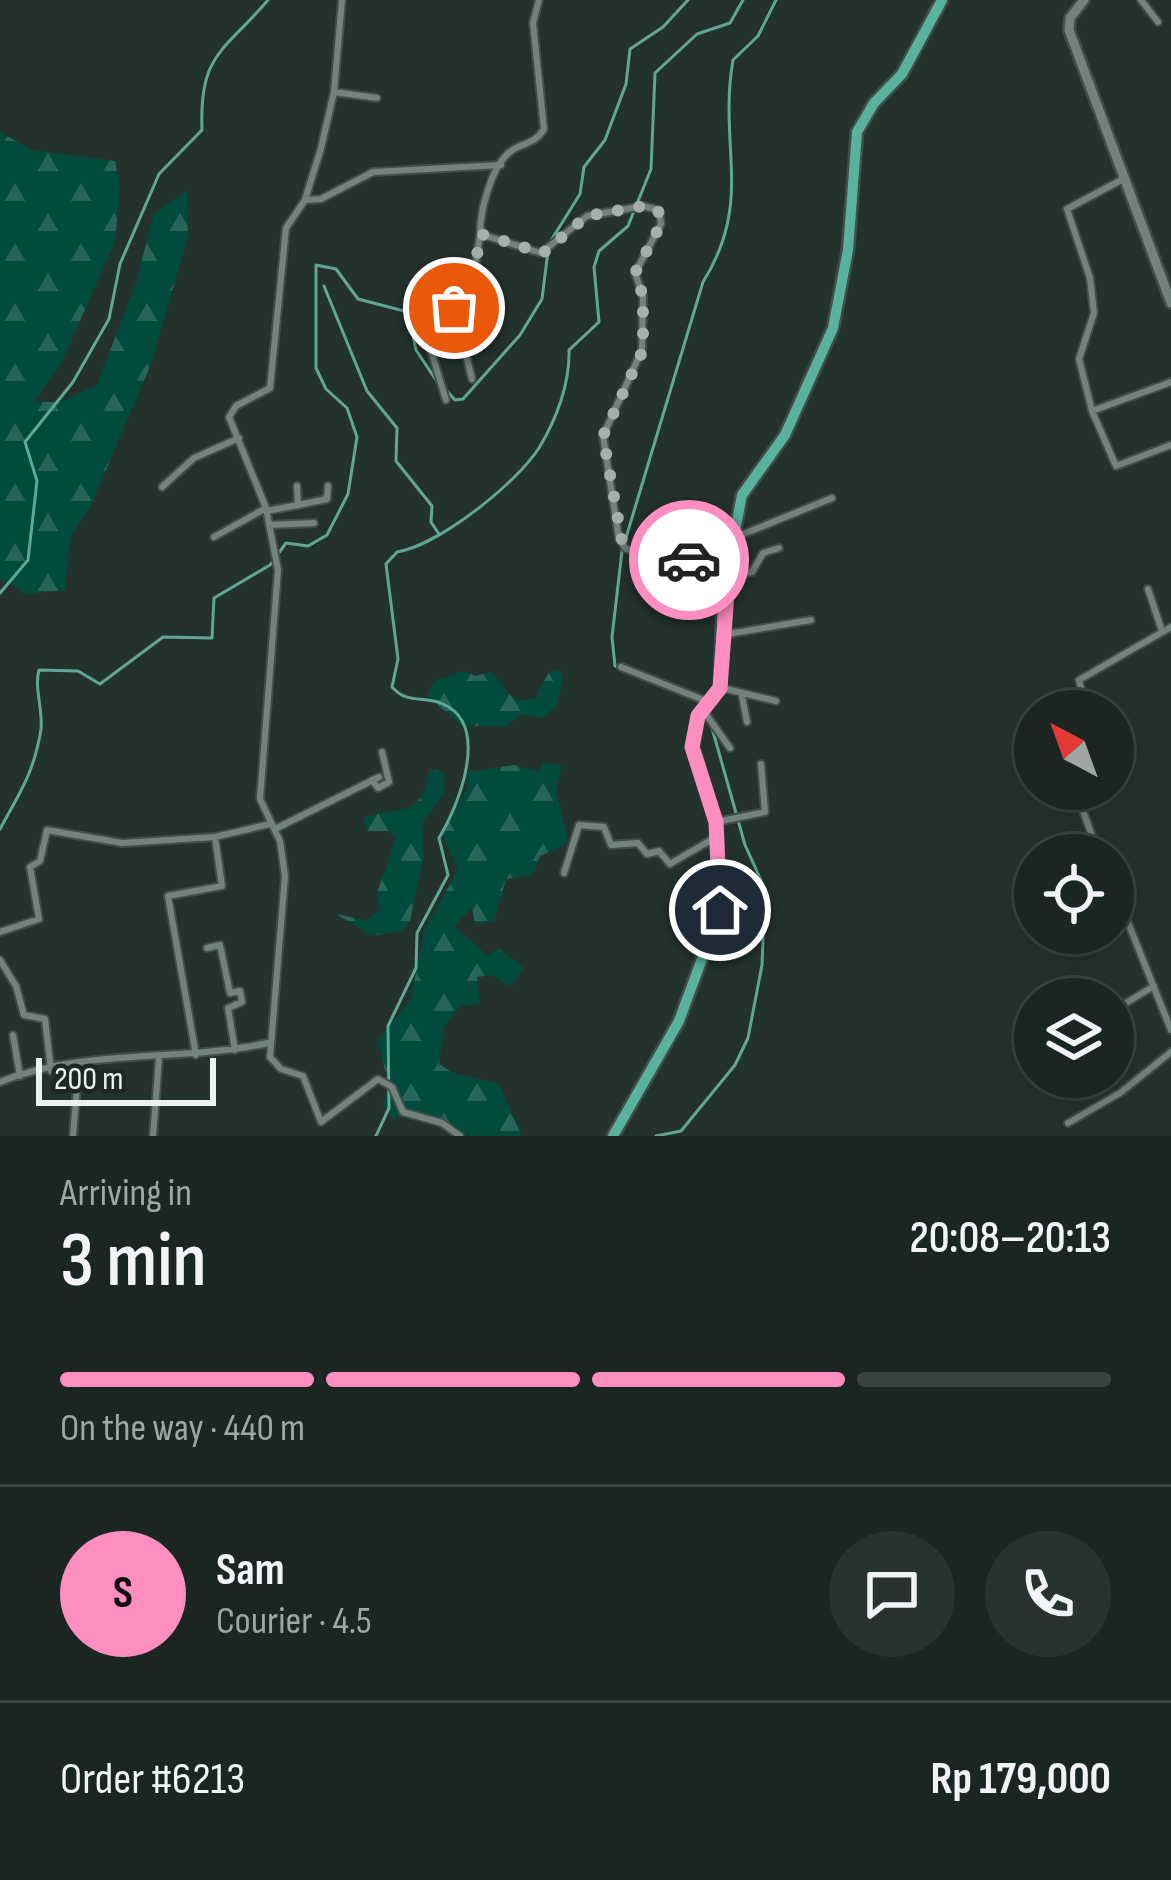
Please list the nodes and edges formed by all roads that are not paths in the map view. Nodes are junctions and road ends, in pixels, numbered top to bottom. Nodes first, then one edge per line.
1 (342, 0) edge
2 (539, 0) edge
3 (942, 0) edge
4 (1084, 0) edge
5 (1141, 0) edge
6 (1158, 22) dead end
7 (334, 92) junction
8 (377, 98) dead end
9 (501, 165) junction
10 (1125, 178) junction
11 (305, 200) junction
12 (481, 234) junction
13 (1171, 303) edge
14 (466, 304) junction
15 (472, 379) dead end
16 (1171, 382) edge
17 (446, 400) dead end
18 (1092, 411) junction
19 (239, 438) junction
20 (1171, 446) edge
21 (297, 486) dead end
22 (328, 486) dead end
23 (162, 487) dead end
24 (832, 498) dead end
25 (298, 505) junction
26 (266, 510) junction
27 (314, 523) dead end
28 (269, 525) junction
29 (214, 537) dead end
30 (732, 538) junction
31 (779, 548) dead end
32 (728, 571) junction
33 (1148, 589) dead end
34 (811, 620) dead end
35 (1167, 629) edge
36 (722, 635) junction
37 (621, 668) dead end
38 (720, 688) junction
39 (1082, 690) edge
40 (741, 695) junction
41 (776, 701) dead end
42 (706, 706) junction
43 (747, 722) dead end
44 (730, 748) dead end
45 (382, 752) dead end
46 (761, 764) dead end
47 (716, 822) junction
48 (272, 826) junction
49 (215, 837) junction
50 (716, 837) junction
51 (564, 873) dead end
52 (0, 932) edge
53 (1134, 937) edge
54 (207, 948) dead end
55 (0, 960) edge
56 (1154, 986) junction
57 (1134, 998) edge
58 (1171, 1030) edge
59 (13, 1035) dead end
60 (268, 1043) junction
61 (235, 1050) junction
62 (1171, 1052) edge
63 (196, 1055) junction
64 (159, 1059) junction
65 (79, 1062) junction
66 (51, 1071) junction
67 (20, 1076) junction
68 (0, 1082) edge
69 (1068, 1123) dead end
70 (73, 1136) edge
71 (153, 1136) edge
72 (460, 1136) edge
73 (613, 1136) edge

1 - 7 street
2 - 9 street
3 - 30 main road
4 - 10 street
5 - 6 street
7 - 8 street
7 - 11 street
9 - 11 street
9 - 12 street
10 - 13 street
10 - 18 street
11 - 19 street
12 - 14 street
12 - 32 street
14 - 15 street
14 - 17 street
16 - 18 street
18 - 20 street
19 - 23 street
19 - 26 street
21 - 25 street
22 - 25 street
24 - 30 street
25 - 26 street
26 - 28 street
26 - 29 street
27 - 28 street
28 - 48 street
30 - 32 main road
31 - 32 street
32 - 36 main road
33 - 35 street
34 - 36 street
35 - 39 street
36 - 38 main road
37 - 42 street
38 - 40 street
38 - 42 main road
40 - 41 street
40 - 43 street
42 - 44 street
42 - 47 main road
45 - 48 street
46 - 47 street
47 - 50 main road
48 - 49 street
48 - 60 street
49 - 52 street
49 - 63 street
50 - 51 street
50 - 73 main road
53 - 56 street
54 - 61 street
55 - 66 street
56 - 57 street
56 - 58 street
59 - 67 street
60 - 61 street
60 - 72 street
61 - 63 street
62 - 69 street
63 - 64 street
64 - 65 street
64 - 71 street
65 - 66 street
65 - 70 street
66 - 67 street
67 - 68 street

